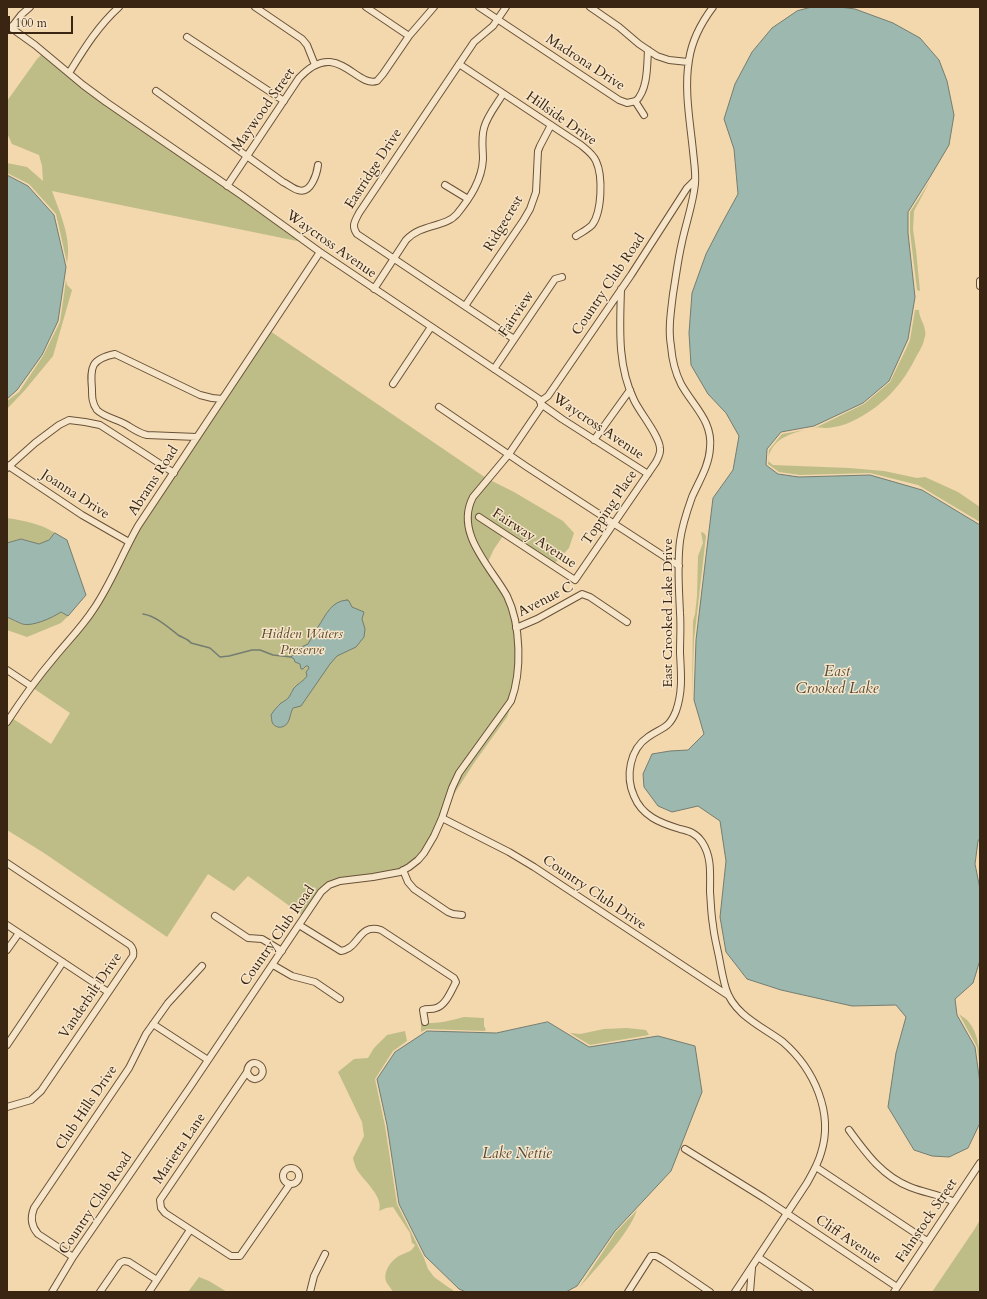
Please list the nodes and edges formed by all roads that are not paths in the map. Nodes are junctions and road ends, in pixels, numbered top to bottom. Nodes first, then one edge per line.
1 (30, 7) edge
2 (119, 7) edge
3 (255, 7) edge
4 (366, 7) edge
5 (434, 7) edge
6 (479, 7) edge
7 (506, 7) edge
8 (590, 7) edge
9 (713, 7) edge
10 (498, 20) junction
11 (9, 27) edge
12 (409, 36) junction
13 (187, 37) dead end
14 (648, 50) junction
15 (688, 62) junction
16 (459, 64) junction
17 (315, 65) junction
18 (69, 73) junction
19 (156, 91) dead end
20 (503, 94) junction
21 (284, 101) junction
22 (635, 101) junction
23 (644, 115) dead end
24 (551, 125) junction
25 (247, 156) junction
26 (318, 165) dead end
27 (695, 180) junction
28 (445, 185) dead end
29 (227, 186) junction
30 (468, 199) junction
31 (576, 236) dead end
32 (320, 252) junction
33 (394, 259) junction
34 (562, 277) dead end
35 (980, 281) edge
36 (980, 286) edge
37 (374, 289) junction
38 (621, 289) junction
39 (465, 306) junction
40 (431, 327) junction
41 (514, 339) junction
42 (494, 369) junction
43 (393, 384) dead end
44 (630, 390) junction
45 (222, 399) junction
46 (541, 402) junction
47 (439, 407) dead end
48 (197, 437) junction
49 (594, 440) junction
50 (509, 454) junction
51 (8, 466) edge
52 (174, 473) junction
53 (648, 474) junction
54 (479, 517) dead end
55 (613, 524) junction
56 (129, 542) junction
57 (679, 566) junction
58 (575, 580) joint
59 (627, 622) dead end
60 (516, 628) junction
61 (7, 670) edge
62 (31, 686) junction
63 (7, 722) edge
64 (442, 818) junction
65 (7, 863) edge
66 (403, 870) junction
67 (462, 915) dead end
68 (215, 916) dead end
69 (7, 925) edge
70 (299, 925) junction
71 (19, 933) junction
72 (7, 950) edge
73 (282, 951) junction
74 (64, 962) junction
75 (273, 965) junction
76 (202, 966) dead end
77 (108, 992) junction
78 (729, 996) junction
79 (340, 999) dead end
80 (425, 1022) dead end
81 (153, 1024) junction
82 (7, 1045) edge
83 (208, 1060) junction
84 (247, 1072) dead end
85 (7, 1107) edge
86 (849, 1130) dead end
87 (685, 1149) dead end
88 (980, 1162) edge
89 (816, 1166) junction
90 (290, 1184) dead end
91 (954, 1202) junction
92 (787, 1213) junction
93 (190, 1230) junction
94 (927, 1241) junction
95 (325, 1254) dead end
96 (758, 1256) junction
97 (73, 1258) junction
98 (753, 1265) junction
99 (157, 1280) junction
100 (895, 1290) edge
101 (631, 1291) edge
102 (52, 1292) edge
103 (100, 1292) edge
104 (149, 1292) edge
105 (310, 1292) edge
106 (710, 1292) edge
107 (735, 1292) edge
108 (750, 1292) edge
109 (810, 1292) edge

1 - 11 street
2 - 18 street
3 - 17 street
4 - 12 street
5 - 12 street, Maywood Street
6 - 10 street, Madrona Drive
7 - 10 street, Eastridge Drive
8 - 14 street
9 - 15 street, East Crooked Lake Drive
10 - 16 street, Eastridge Drive
10 - 22 street, Madrona Drive
11 - 18 street, Waycross Avenue
12 - 17 street, Maywood Street
13 - 21 street
14 - 15 street
14 - 22 street, Madrona Drive
15 - 27 street, East Crooked Lake Drive
16 - 20 street, Hillside Drive
16 - 33 street, Eastridge Drive
17 - 21 street, Maywood Street
18 - 29 street, Waycross Avenue
19 - 25 street
20 - 24 street, Hillside Drive
20 - 30 street
21 - 25 street, Maywood Street
22 - 23 street
24 - 31 street, Hillside Drive
24 - 39 street, Ridgecrest
25 - 26 street
25 - 29 street, Maywood Street
27 - 38 street, Country Club Road
27 - 57 street, East Crooked Lake Drive
28 - 30 street
29 - 32 street, Waycross Avenue
30 - 33 street
32 - 37 street, Waycross Avenue
32 - 45 street, Abrams Road
33 - 37 street
33 - 39 street, Eastridge Drive
34 - 41 street, Fairview
35 - 36 street
37 - 40 street, Waycross Avenue
38 - 44 street, Topping Place
38 - 46 street, Country Club Road
39 - 41 street, Eastridge Drive
40 - 42 street, Waycross Avenue
40 - 43 street
41 - 42 street, Fairview
42 - 46 street, Waycross Avenue
44 - 49 street
44 - 53 street, Topping Place
45 - 48 street, Abrams Road
45 - 48 street
46 - 49 street, Waycross Avenue
46 - 50 street, Country Club Road
47 - 50 street
48 - 52 street, Abrams Road
49 - 53 street, Waycross Avenue
50 - 55 street
50 - 60 street, Country Club Road
51 - 52 street
51 - 56 street, Joanna Drive
52 - 56 street, Abrams Road
53 - 55 street, Topping Place
54 - 58 street, Fairway Avenue
55 - 57 street
55 - 58 street, Topping Place
56 - 62 street, Abrams Road
57 - 78 street, East Crooked Lake Drive
59 - 60 street, Avenue C
60 - 64 street, Country Club Road
61 - 62 street
62 - 63 street, Abrams Road
64 - 66 street, Country Club Road
64 - 78 street, Country Club Drive
65 - 77 street, Vanderbilt Drive
66 - 67 street
66 - 70 street, Country Club Road
68 - 73 street
69 - 71 street
70 - 73 street, Country Club Road
70 - 80 street
71 - 72 street
71 - 74 street
73 - 75 street, Country Club Road
74 - 77 street
74 - 82 street
75 - 79 street
75 - 83 street, Country Club Road
76 - 81 street, Club Hills Drive
77 - 85 street, Vanderbilt Drive
78 - 89 street, East Crooked Lake Drive
81 - 83 street
81 - 97 street, Club Hills Drive
83 - 97 street, Country Club Road
84 - 93 street, Marietta Lane
86 - 91 street
87 - 92 street, Cliff Avenue
88 - 91 street, Fahnstock Street
89 - 92 street, East Crooked Lake Drive
89 - 94 street
90 - 93 street, Marietta Lane
91 - 94 street, Fahnstock Street
92 - 96 street, East Crooked Lake Drive
92 - 100 street, Cliff Avenue
93 - 99 street
94 - 100 street, Fahnstock Street
95 - 105 street
96 - 98 street, East Crooked Lake Drive
96 - 109 street
97 - 102 street, Country Club Road
98 - 107 street, East Crooked Lake Drive
98 - 108 street, East Crooked Lake Drive
99 - 103 street
99 - 104 street
101 - 106 street

